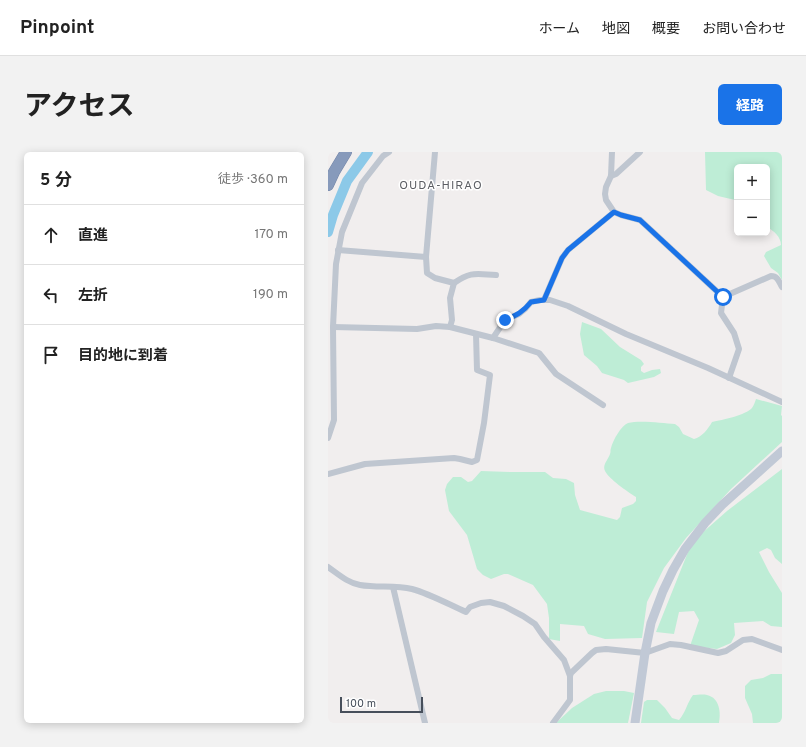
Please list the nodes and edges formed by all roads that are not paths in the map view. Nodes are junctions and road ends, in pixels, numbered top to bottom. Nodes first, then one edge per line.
1 (346, 152) edge
2 (389, 152) edge
3 (435, 152) edge
4 (612, 152) edge
5 (640, 152) edge
6 (611, 176) junction
7 (328, 185) edge
8 (614, 212) junction
9 (338, 250) junction
10 (426, 257) junction
11 (496, 275) dead end
12 (454, 283) junction
13 (782, 287) edge
14 (723, 297) junction
15 (544, 300) junction
16 (333, 327) junction
17 (450, 327) junction
18 (476, 334) junction
19 (493, 338) junction
20 (729, 378) junction
21 (782, 402) edge
22 (603, 405) dead end
23 (328, 438) edge
24 (782, 451) edge
25 (328, 474) edge
26 (328, 567) edge
27 (393, 586) junction
28 (782, 650) edge
29 (645, 652) junction
30 (570, 676) junction
31 (425, 723) edge
32 (553, 723) edge
33 (635, 723) edge

1 - 7 highway
2 - 9 street
3 - 10 street
4 - 6 street
5 - 6 street
6 - 8 street
8 - 14 street
8 - 15 street
9 - 10 street
9 - 16 street
10 - 12 street
11 - 12 street
12 - 17 street
13 - 14 street
14 - 20 street
15 - 19 street
15 - 20 street
16 - 17 street
16 - 23 street
17 - 18 street
18 - 19 street
18 - 25 street
19 - 22 street
20 - 21 street
24 - 29 street
26 - 27 street
27 - 30 street
27 - 31 street
28 - 29 street
29 - 30 street
29 - 33 street
30 - 32 street

